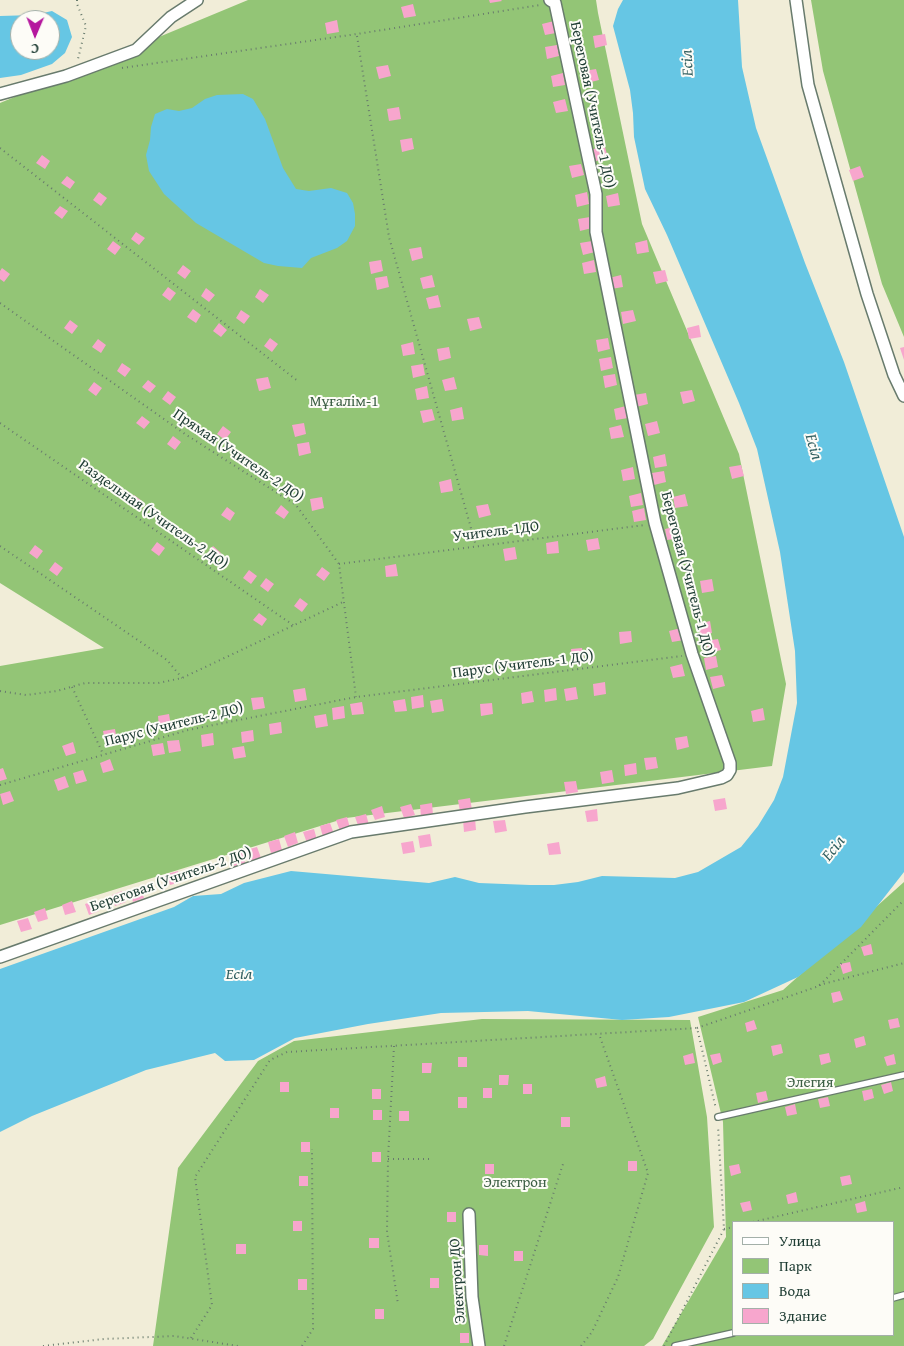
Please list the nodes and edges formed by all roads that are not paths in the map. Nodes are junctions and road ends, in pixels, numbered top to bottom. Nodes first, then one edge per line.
1 (198, 0) edge
2 (796, 0) edge
3 (553, 2) edge
4 (0, 94) edge
5 (904, 396) edge
6 (351, 832) joint
7 (0, 957) edge
8 (904, 1075) edge
9 (718, 1117) road end
10 (469, 1214) dead end
11 (732, 1333) edge
12 (479, 1346) edge
13 (675, 1346) edge

1 - 4 street
2 - 5 street
3 - 6 street, Береговая (Учитель-1 ДО)
6 - 7 street, Береговая (Учитель-2 ДО)
8 - 9 lane
10 - 12 street, Электрон ДО
11 - 13 lane

